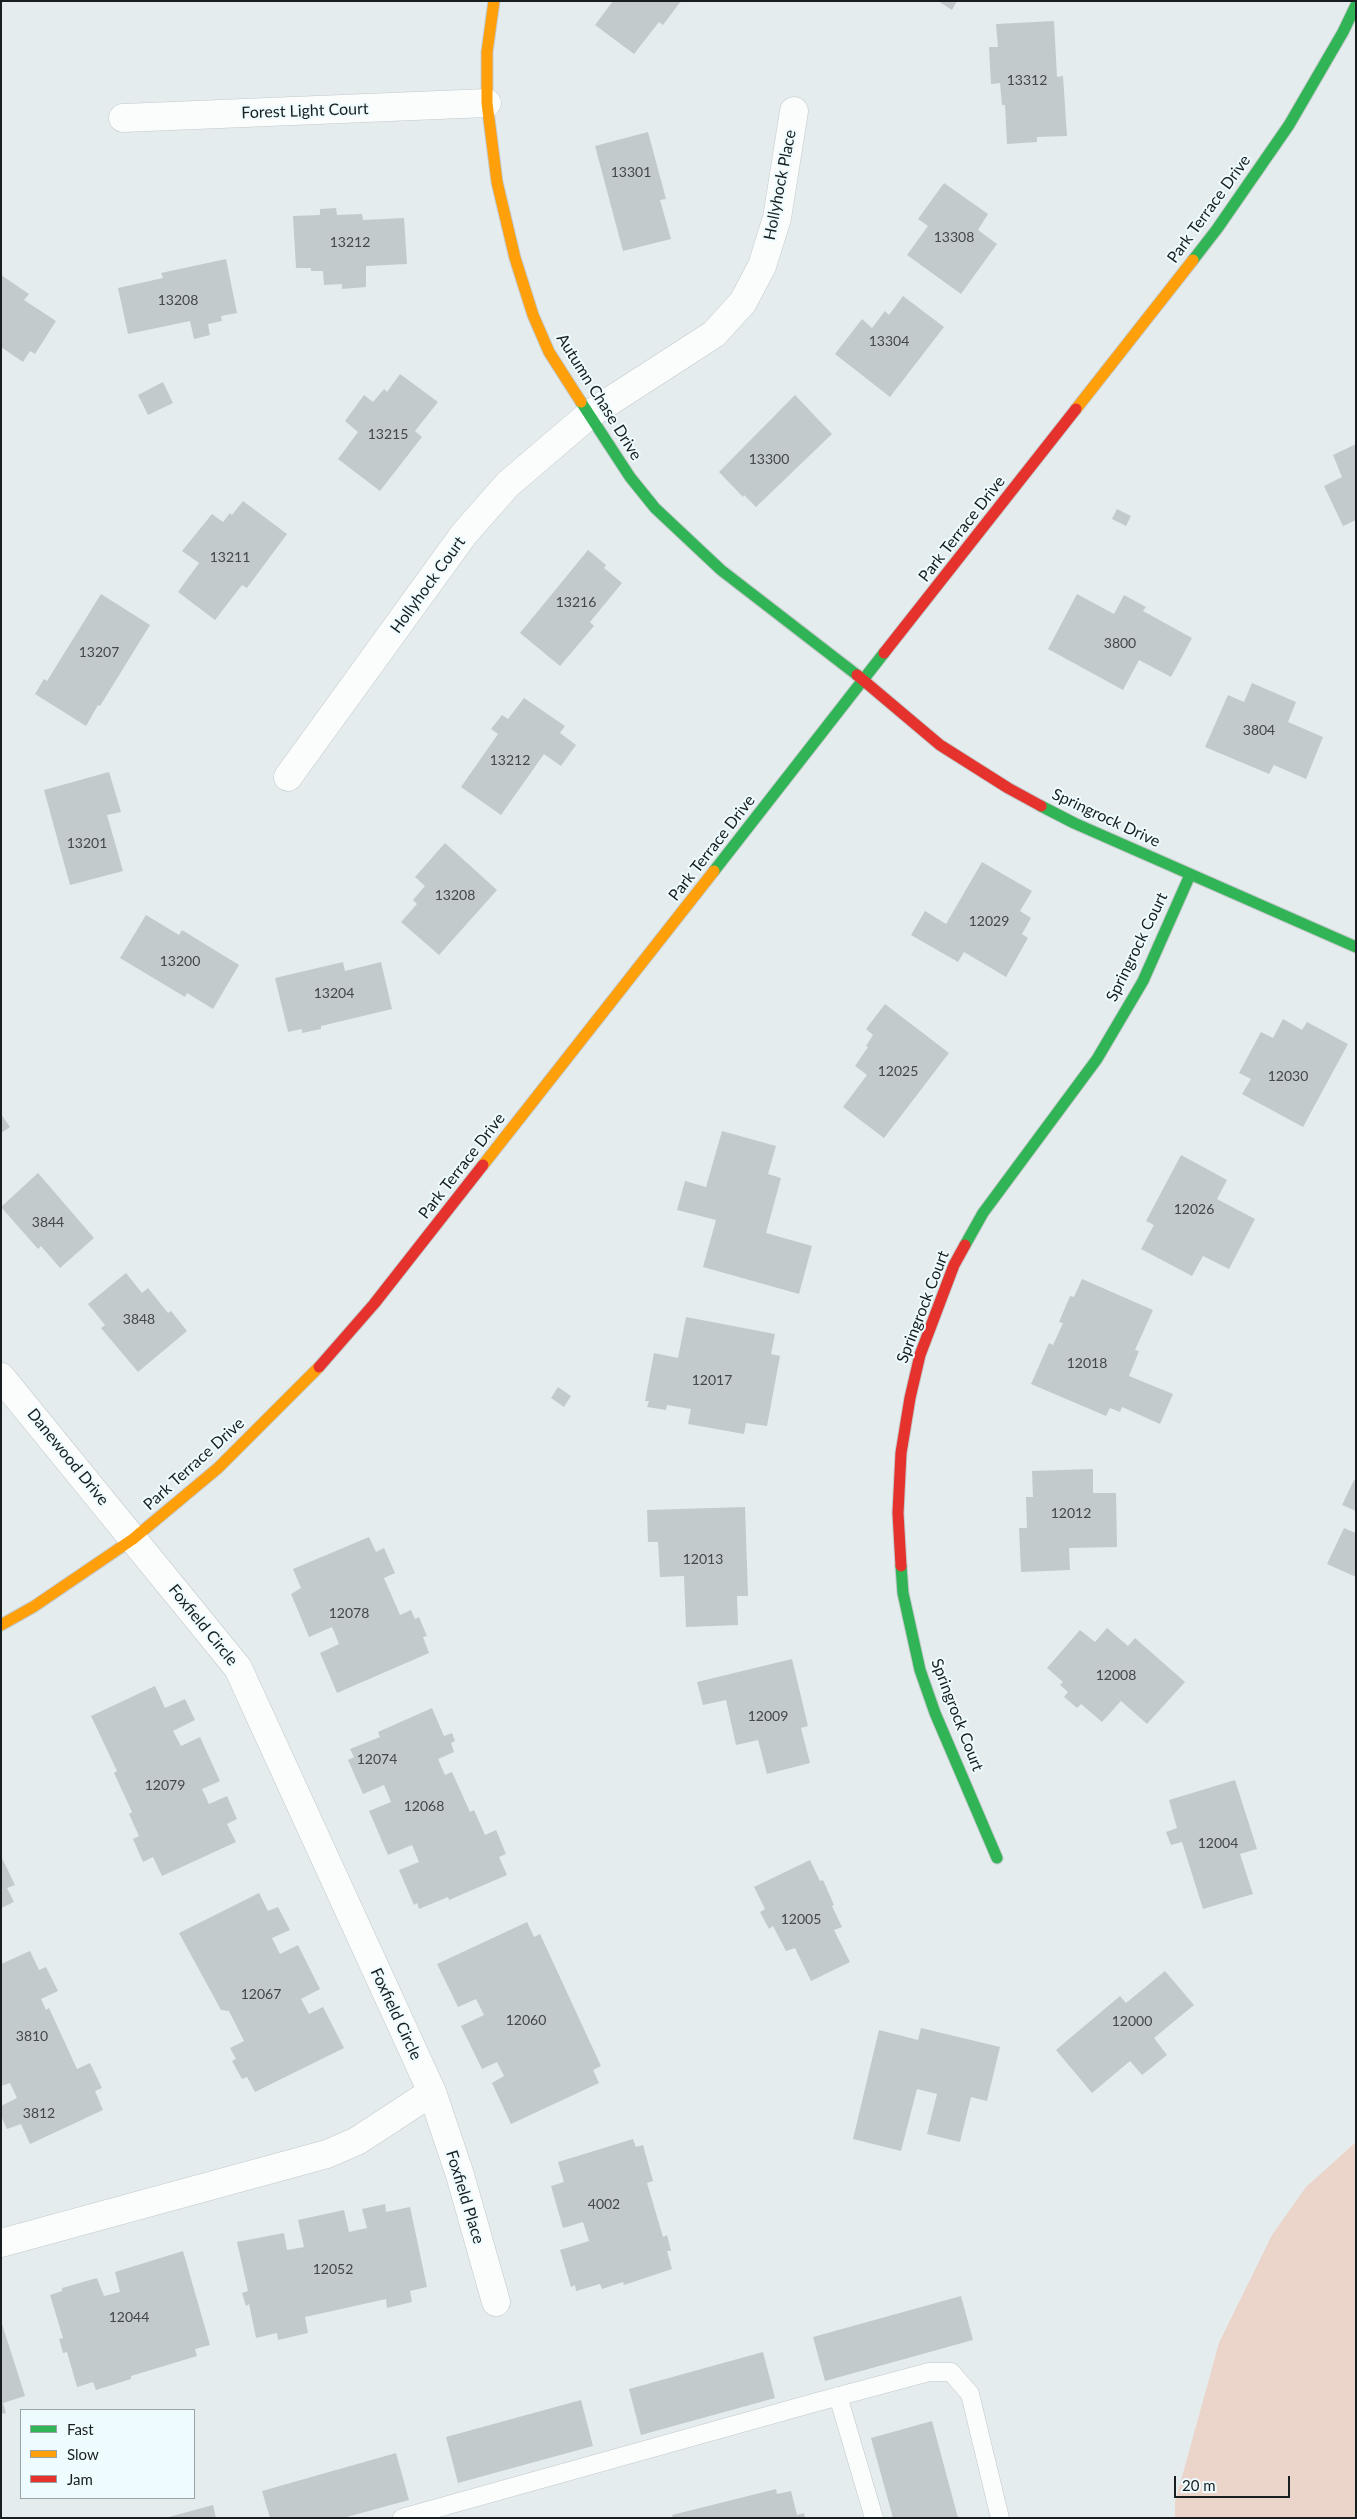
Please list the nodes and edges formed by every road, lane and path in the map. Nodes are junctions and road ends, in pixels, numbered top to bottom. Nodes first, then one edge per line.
1 (494, 1) edge
2 (1356, 5) edge
3 (487, 103) junction
4 (794, 111) dead end
5 (123, 118) dead end
6 (590, 414) junction
7 (864, 680) junction
8 (288, 777) dead end
9 (1190, 875) junction
10 (1356, 947) edge
11 (1, 1377) edge
12 (133, 1539) junction
13 (1, 1625) edge
14 (998, 1858) dead end
15 (432, 2092) junction
16 (1, 2243) edge
17 (496, 2302) dead end
18 (838, 2396) junction
19 (402, 2518) edge
20 (874, 2518) edge
21 (1000, 2518) edge

1 - 3 street, Autumn Chase Drive
2 - 7 street, Park Terrace Drive
3 - 5 street, Forest Light Court
3 - 6 street, Autumn Chase Drive
4 - 6 street, Hollyhock Place
6 - 7 street, Autumn Chase Drive
6 - 8 street, Hollyhock Court
7 - 9 street, Springrock Drive
7 - 12 street, Park Terrace Drive
9 - 10 street, Springrock Drive
9 - 14 street, Springrock Court
11 - 12 street, Danewood Drive
12 - 13 street, Park Terrace Drive
12 - 15 street, Foxfield Circle
15 - 16 street
15 - 17 street, Foxfield Place
18 - 19 lane
18 - 20 lane
18 - 21 lane

